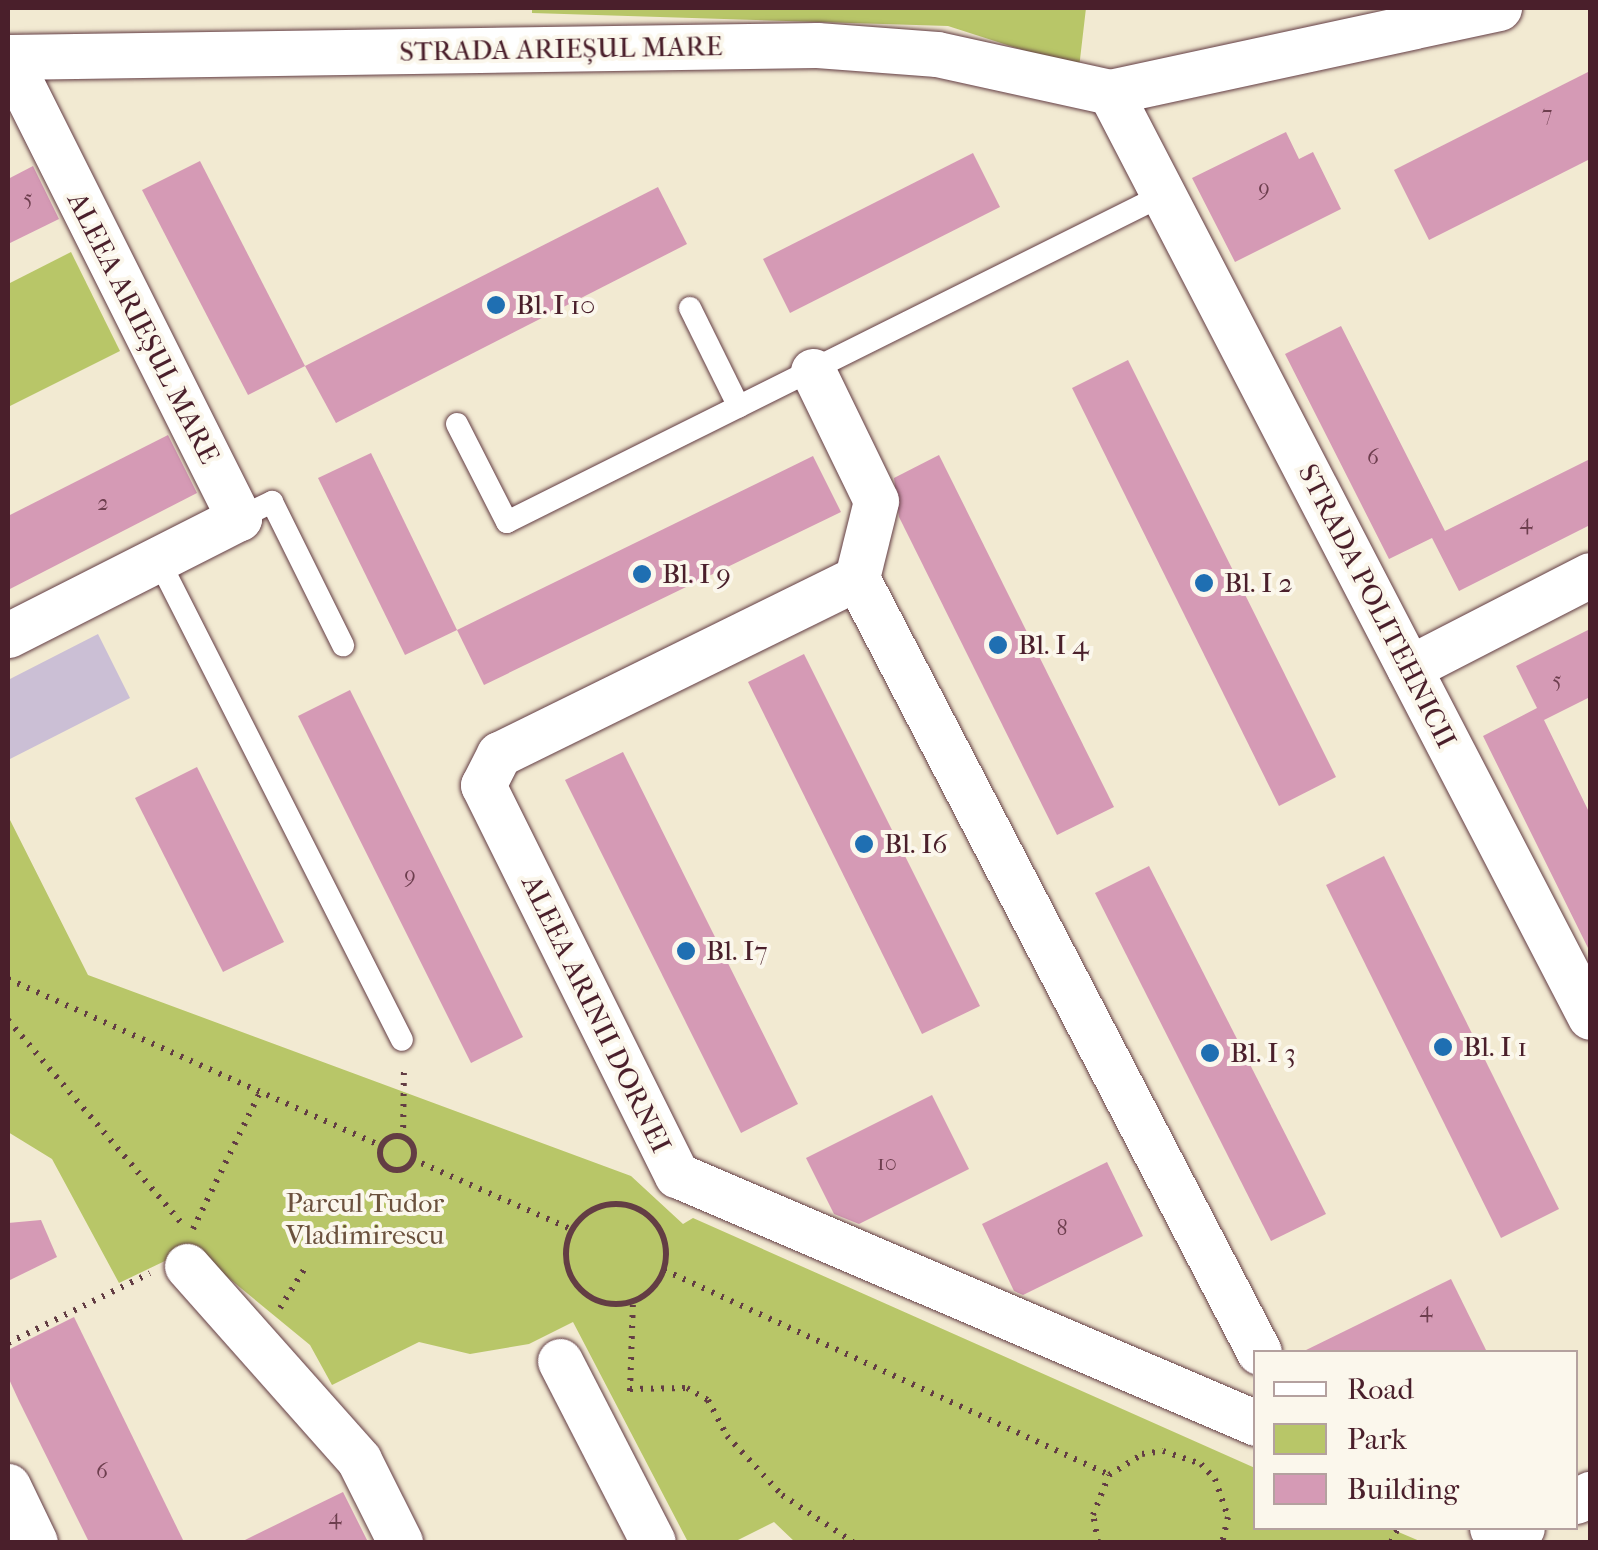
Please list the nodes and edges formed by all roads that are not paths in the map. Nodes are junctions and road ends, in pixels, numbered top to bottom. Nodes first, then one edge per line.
1 (1499, 8) edge
2 (8, 57) edge
3 (1110, 92) junction
4 (1163, 195) junction
5 (690, 308) dead end
6 (813, 370) junction
7 (739, 407) junction
8 (458, 424) dead end
9 (238, 518) junction
10 (158, 559) junction
11 (1590, 575) edge
12 (857, 578) junction
13 (8, 634) edge
14 (343, 645) dead end
15 (1408, 668) junction
16 (1590, 1017) edge
17 (402, 1040) road end
18 (186, 1252) road end
19 (1258, 1350) edge
20 (560, 1362) dead end
21 (1253, 1422) edge
22 (8, 1486) edge
23 (35, 1542) edge
24 (400, 1542) edge
25 (652, 1542) edge

1 - 3 street
2 - 3 street, STRADA ARIEȘUL MARE
2 - 9 street, ALEEA ARIEȘUL MARE
3 - 4 street, STRADA POLITEHNICII
4 - 6 lane
4 - 15 street, STRADA POLITEHNICII
5 - 7 lane
6 - 7 lane
6 - 12 street
7 - 8 lane
9 - 10 street
9 - 14 lane
10 - 13 street
10 - 17 lane
11 - 15 street
12 - 19 street
12 - 21 street, ALEEA ARINII DORNEI
15 - 16 street, STRADA POLITEHNICII
18 - 24 street
20 - 25 street
22 - 23 street

